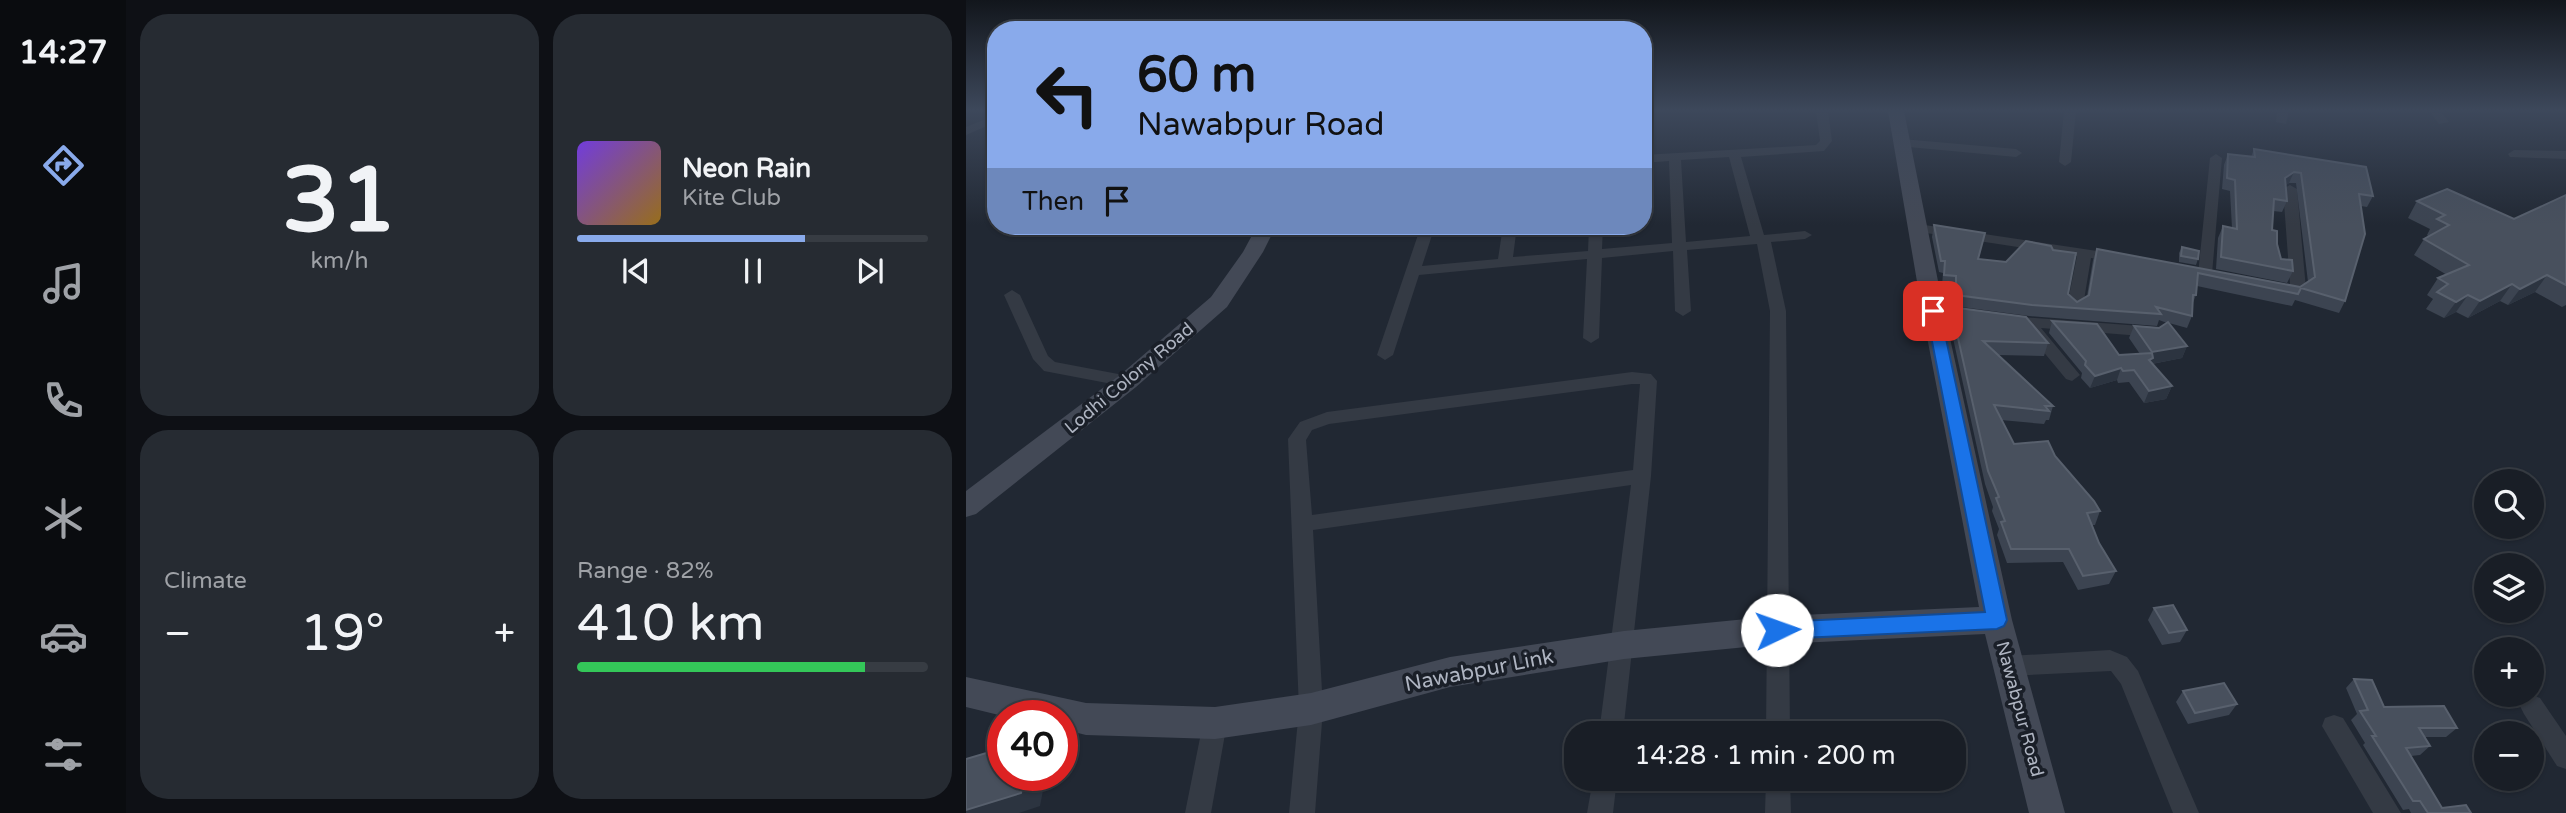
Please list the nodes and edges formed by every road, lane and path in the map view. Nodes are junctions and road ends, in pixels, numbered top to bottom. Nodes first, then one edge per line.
1 (1804, 149) edge
2 (1903, 149) edge
3 (1965, 149) edge
4 (2066, 149) edge
5 (1734, 153) junction
6 (2016, 153) dead end
7 (2514, 154) dead end
8 (2566, 155) edge
9 (1675, 157) junction
10 (1652, 158) edge
11 (2216, 158) dead end
12 (2065, 162) dead end
13 (2290, 189) dead end
14 (1918, 229) junction
15 (1262, 235) edge
16 (1425, 235) edge
17 (1509, 235) edge
18 (1596, 235) edge
19 (1805, 235) dead end
20 (1761, 239) junction
21 (1679, 246) junction
22 (2085, 252) junction
23 (1595, 254) junction
24 (1505, 262) junction
25 (2138, 262) edge
26 (1413, 271) junction
27 (2204, 274) edge
28 (2264, 286) edge
29 (1012, 295) dead end
30 (2076, 306) edge
31 (1683, 311) dead end
32 (1987, 318) edge
33 (2029, 324) junction
34 (2154, 332) edge
35 (1591, 338) dead end
36 (1385, 355) dead end
37 (2072, 375) dead end
38 (1128, 381) junction
39 (1643, 476) junction
40 (966, 506) edge
41 (1303, 524) junction
42 (1997, 620) junction
43 (1777, 630) junction
44 (1624, 645) junction
45 (2008, 666) junction
46 (966, 692) edge
47 (2533, 707) edge
48 (1311, 709) junction
49 (1613, 721) edge
50 (1778, 721) edge
51 (1215, 723) junction
52 (2334, 726) dead end
53 (2566, 757) edge
54 (1603, 791) edge
55 (1778, 791) edge
56 (1198, 813) edge
57 (1302, 813) edge
58 (1600, 813) edge
59 (1778, 813) edge
60 (2047, 813) edge
61 (2186, 813) edge
62 (2388, 813) edge

1 - 5 street
2 - 14 street, Nawabpur Road
3 - 6 street
4 - 12 street
5 - 9 street
5 - 20 street
7 - 8 street
9 - 10 street
9 - 21 street
11 - 27 street
13 - 28 street
14 - 22 street
14 - 42 street, Nawabpur Road
15 - 38 street, Lodhi Colony Road
16 - 26 street
17 - 24 street
18 - 23 street
19 - 20 street
20 - 21 street
20 - 43 street
21 - 23 street
21 - 31 street
22 - 25 street
22 - 30 street
23 - 24 street
23 - 35 street
24 - 26 street
26 - 36 street
29 - 38 street
32 - 33 street
33 - 34 street
33 - 37 street
38 - 40 street, Lodhi Colony Road
39 - 41 street
39 - 41 street
39 - 44 street
41 - 48 street
42 - 43 street, Nawabpur Link
42 - 45 street, Nawabpur Road
43 - 44 street, Nawabpur Link
43 - 50 street
44 - 48 street, Nawabpur Link
44 - 49 street
45 - 60 street, Nawabpur Road
45 - 61 street
46 - 51 street, Nawabpur Link
47 - 53 street
48 - 51 street, Nawabpur Link
48 - 57 street
51 - 56 street
52 - 62 street
54 - 58 street
55 - 59 street

